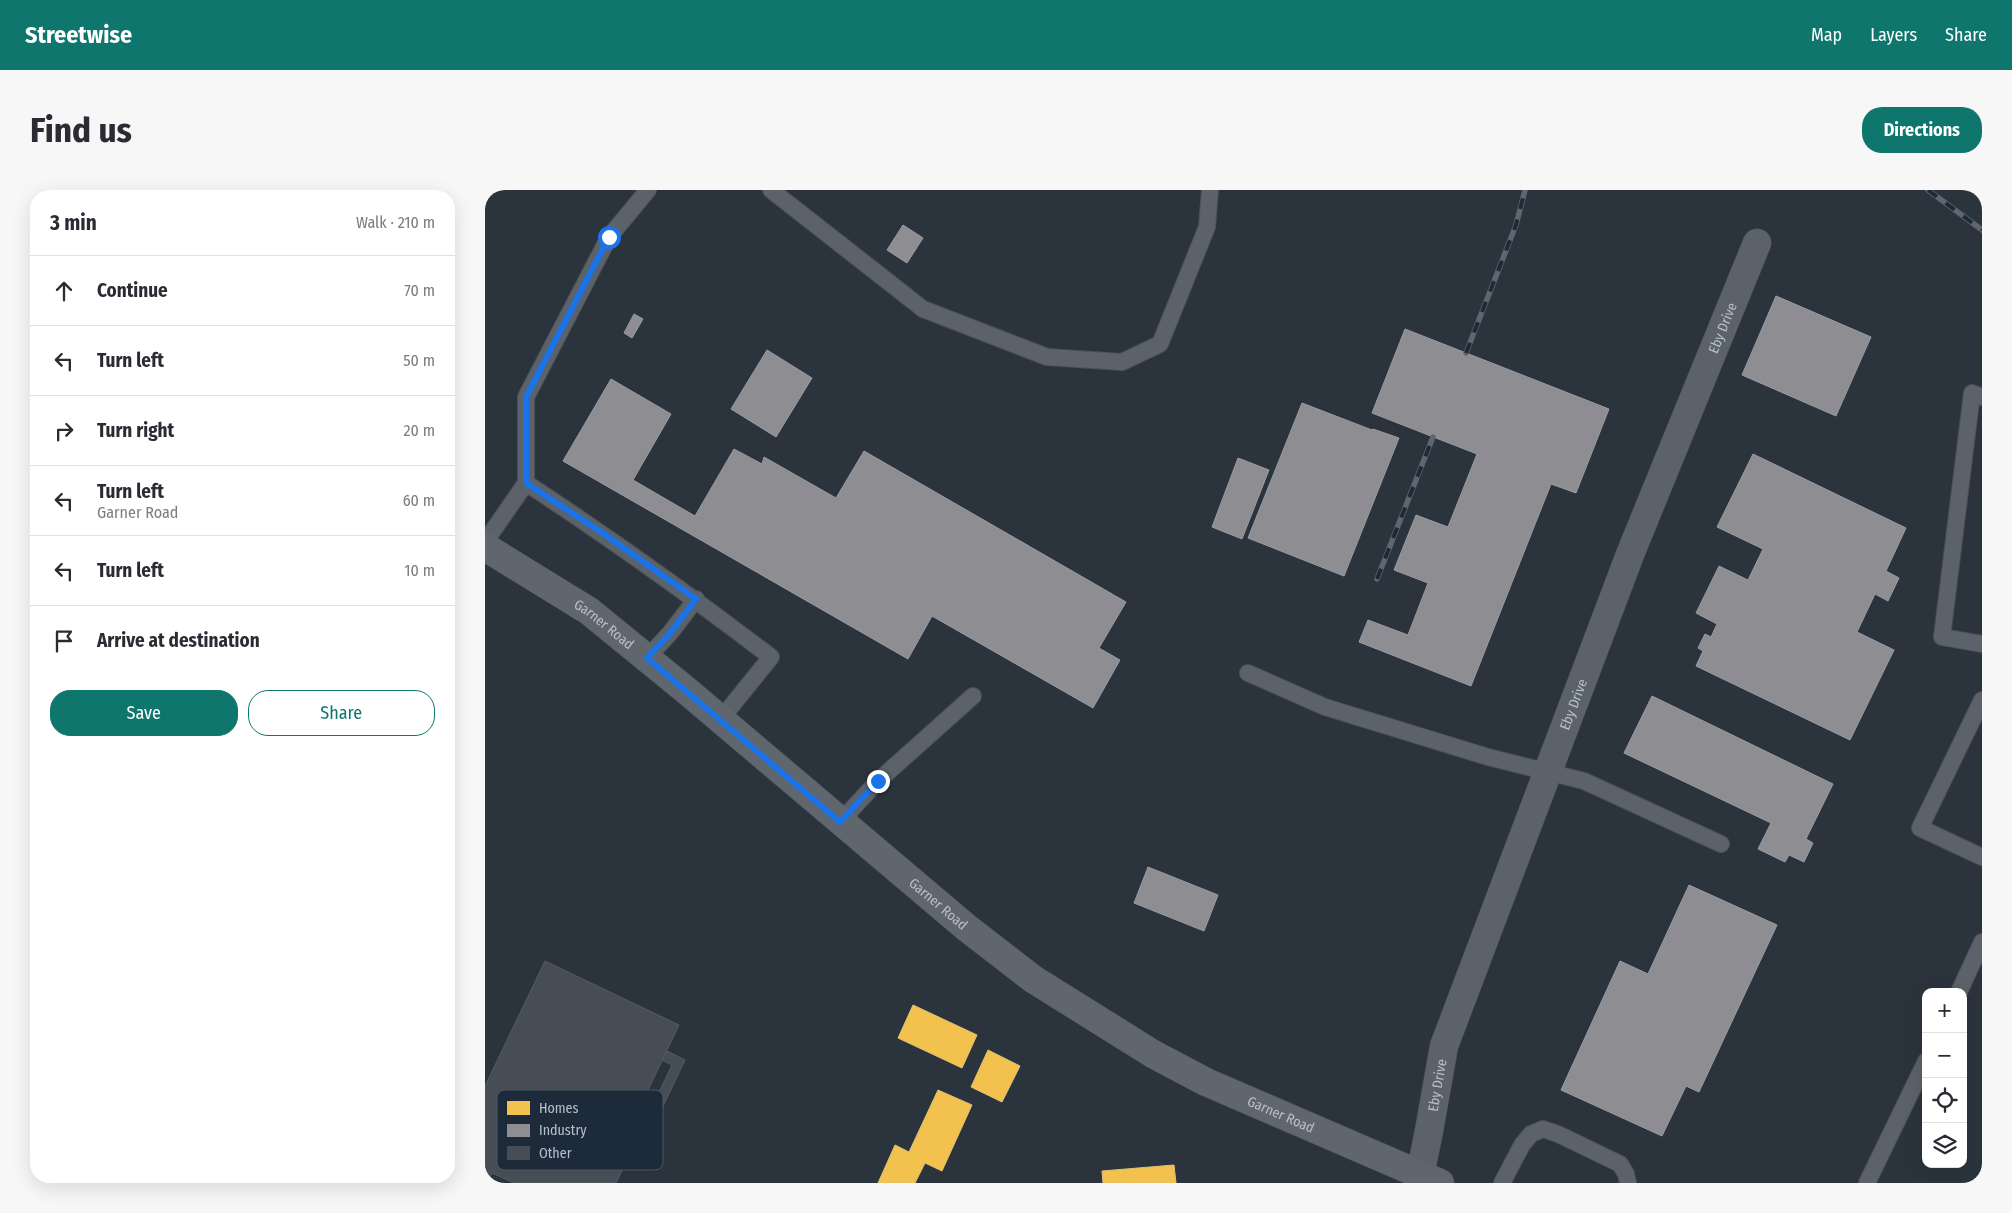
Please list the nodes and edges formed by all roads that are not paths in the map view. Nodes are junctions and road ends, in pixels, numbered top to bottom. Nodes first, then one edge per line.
1 (648, 190) edge
2 (771, 190) edge
3 (1210, 190) edge
4 (1757, 243) dead end
5 (1982, 397) edge
6 (526, 483) junction
7 (485, 542) edge
8 (485, 546) edge
9 (696, 599) junction
10 (1982, 644) edge
11 (647, 658) junction
12 (1249, 673) dead end
13 (973, 696) dead end
14 (1982, 700) edge
15 (721, 719) junction
16 (1549, 771) junction
17 (840, 822) junction
18 (1721, 844) dead end
19 (1982, 857) edge
20 (1982, 942) edge
21 (1961, 988) edge
22 (1922, 1069) edge
23 (1426, 1180) edge
24 (1502, 1183) edge
25 (1628, 1183) edge
26 (1867, 1183) edge

1 - 6 lane
2 - 3 lane
4 - 16 street, Eby Drive
5 - 10 lane
6 - 7 lane
6 - 9 lane
8 - 11 main road, Garner Road
9 - 11 lane
9 - 15 lane
11 - 15 main road, Garner Road
12 - 16 lane
13 - 17 lane
14 - 19 lane
15 - 17 main road, Garner Road
16 - 18 lane
16 - 23 street, Eby Drive
17 - 23 main road, Garner Road
20 - 21 lane
22 - 26 lane
24 - 25 lane

